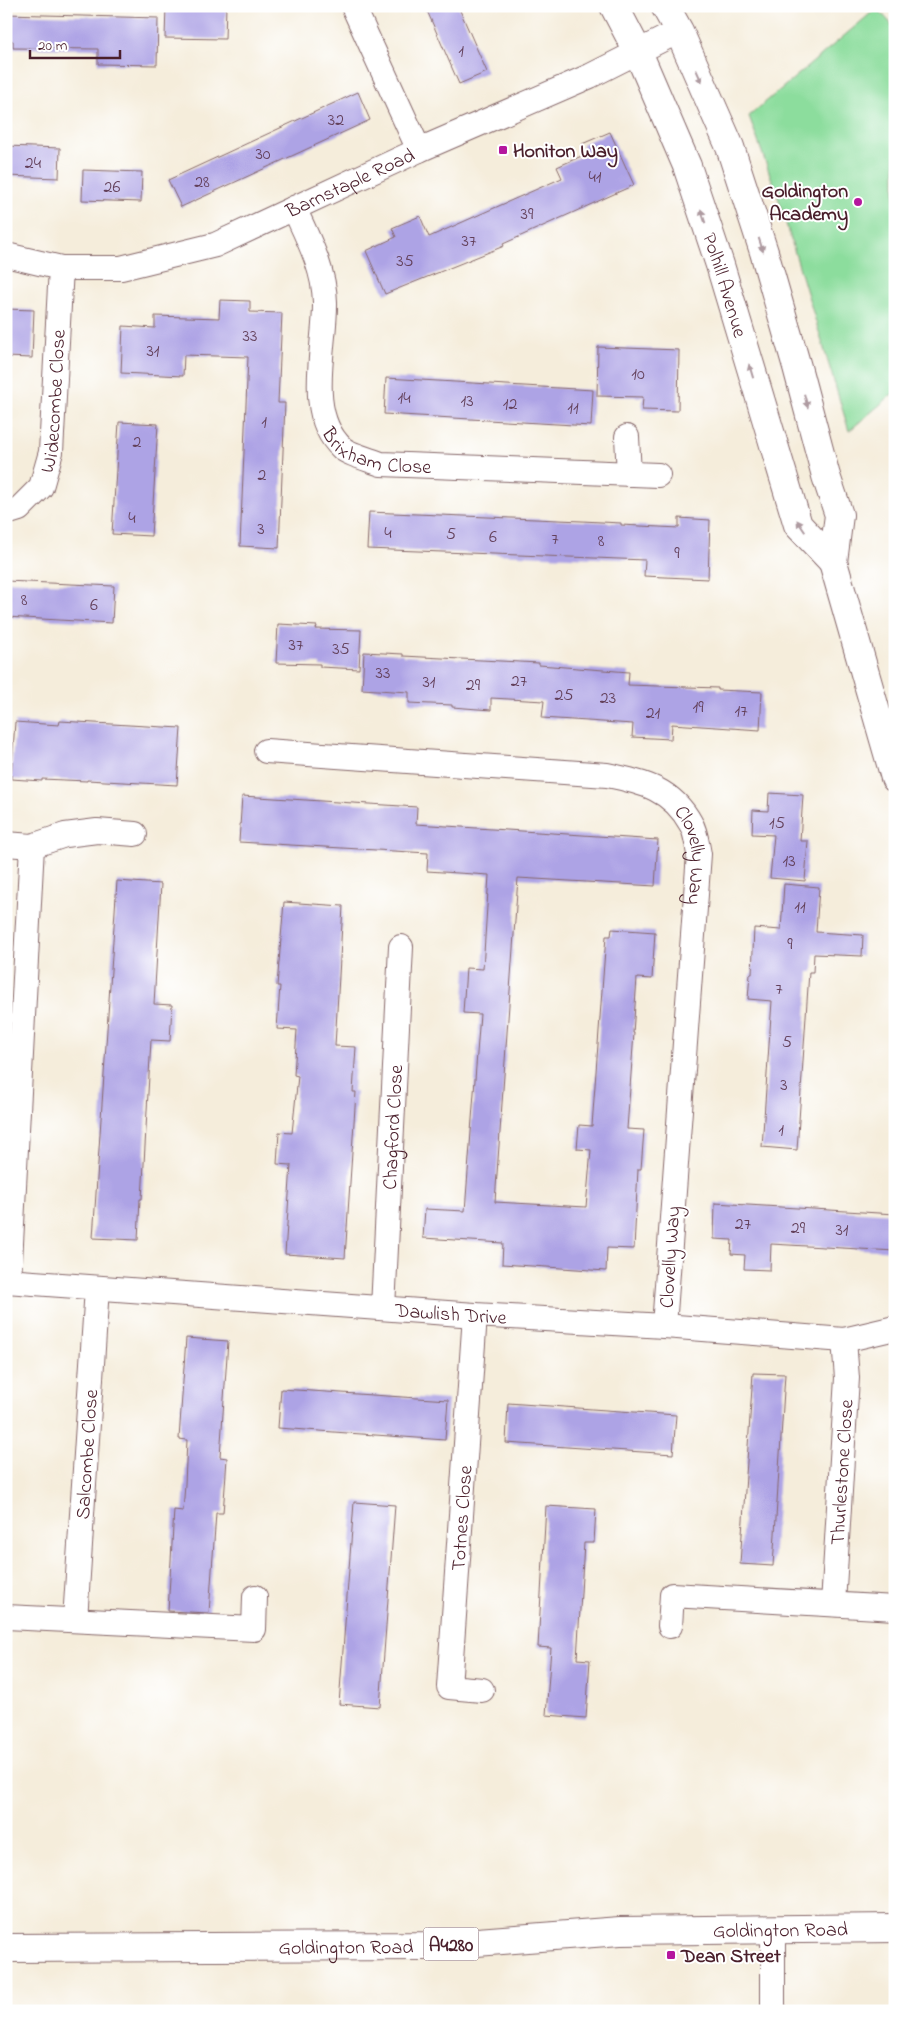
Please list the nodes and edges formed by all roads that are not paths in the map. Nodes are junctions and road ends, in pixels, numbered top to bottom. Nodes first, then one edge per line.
1 (353, 6) edge
2 (614, 6) edge
3 (665, 6) edge
4 (679, 31) junction
5 (638, 52) junction
6 (419, 150) junction
7 (294, 208) junction
8 (6, 255) edge
9 (61, 268) junction
10 (627, 437) dead end
11 (629, 474) junction
12 (658, 475) dead end
13 (6, 513) edge
14 (833, 562) junction
15 (266, 751) dead end
16 (895, 778) edge
17 (135, 834) dead end
18 (6, 844) edge
19 (32, 846) junction
20 (401, 947) dead end
21 (8, 1281) edge
22 (97, 1288) junction
23 (383, 1308) junction
24 (475, 1315) junction
25 (664, 1326) junction
26 (895, 1328) edge
27 (844, 1340) junction
28 (255, 1597) dead end
29 (833, 1604) junction
30 (895, 1608) edge
31 (6, 1617) edge
32 (75, 1620) junction
33 (670, 1626) dead end
34 (482, 1690) dead end
35 (895, 1928) edge
36 (773, 1929) junction
37 (6, 1948) edge
38 (773, 2011) edge

1 - 6 street
2 - 5 street, Polhill Avenue
3 - 4 street, Polhill Avenue
4 - 5 street, Barnstaple Road
4 -> 14 street, Polhill Avenue
5 - 6 street, Barnstaple Road
14 -> 5 street, Polhill Avenue
6 - 7 street, Barnstaple Road
7 - 9 street, Barnstaple Road
7 - 11 street, Brixham Close
8 - 9 street, Barnstaple Road
9 - 13 street, Widecombe Close
10 - 11 street
11 - 12 street, Brixham Close
14 - 16 street, Polhill Avenue
15 - 25 street, Clovelly Way
17 - 19 street
18 - 19 street
19 - 21 street
20 - 23 street, Chagford Close
21 - 22 street, Dawlish Drive
22 - 23 street, Dawlish Drive
22 - 32 street, Salcombe Close
23 - 24 street, Dawlish Drive
24 - 25 street, Dawlish Drive
24 - 34 street, Totnes Close
25 - 27 street, Dawlish Drive
26 - 27 street, Dawlish Drive
27 - 29 street, Thurlestone Close
28 - 32 street
29 - 30 street
29 - 33 street
31 - 32 street
35 - 36 street, Goldington Road / A4280
36 - 37 street, Goldington Road / A4280
36 - 38 street

